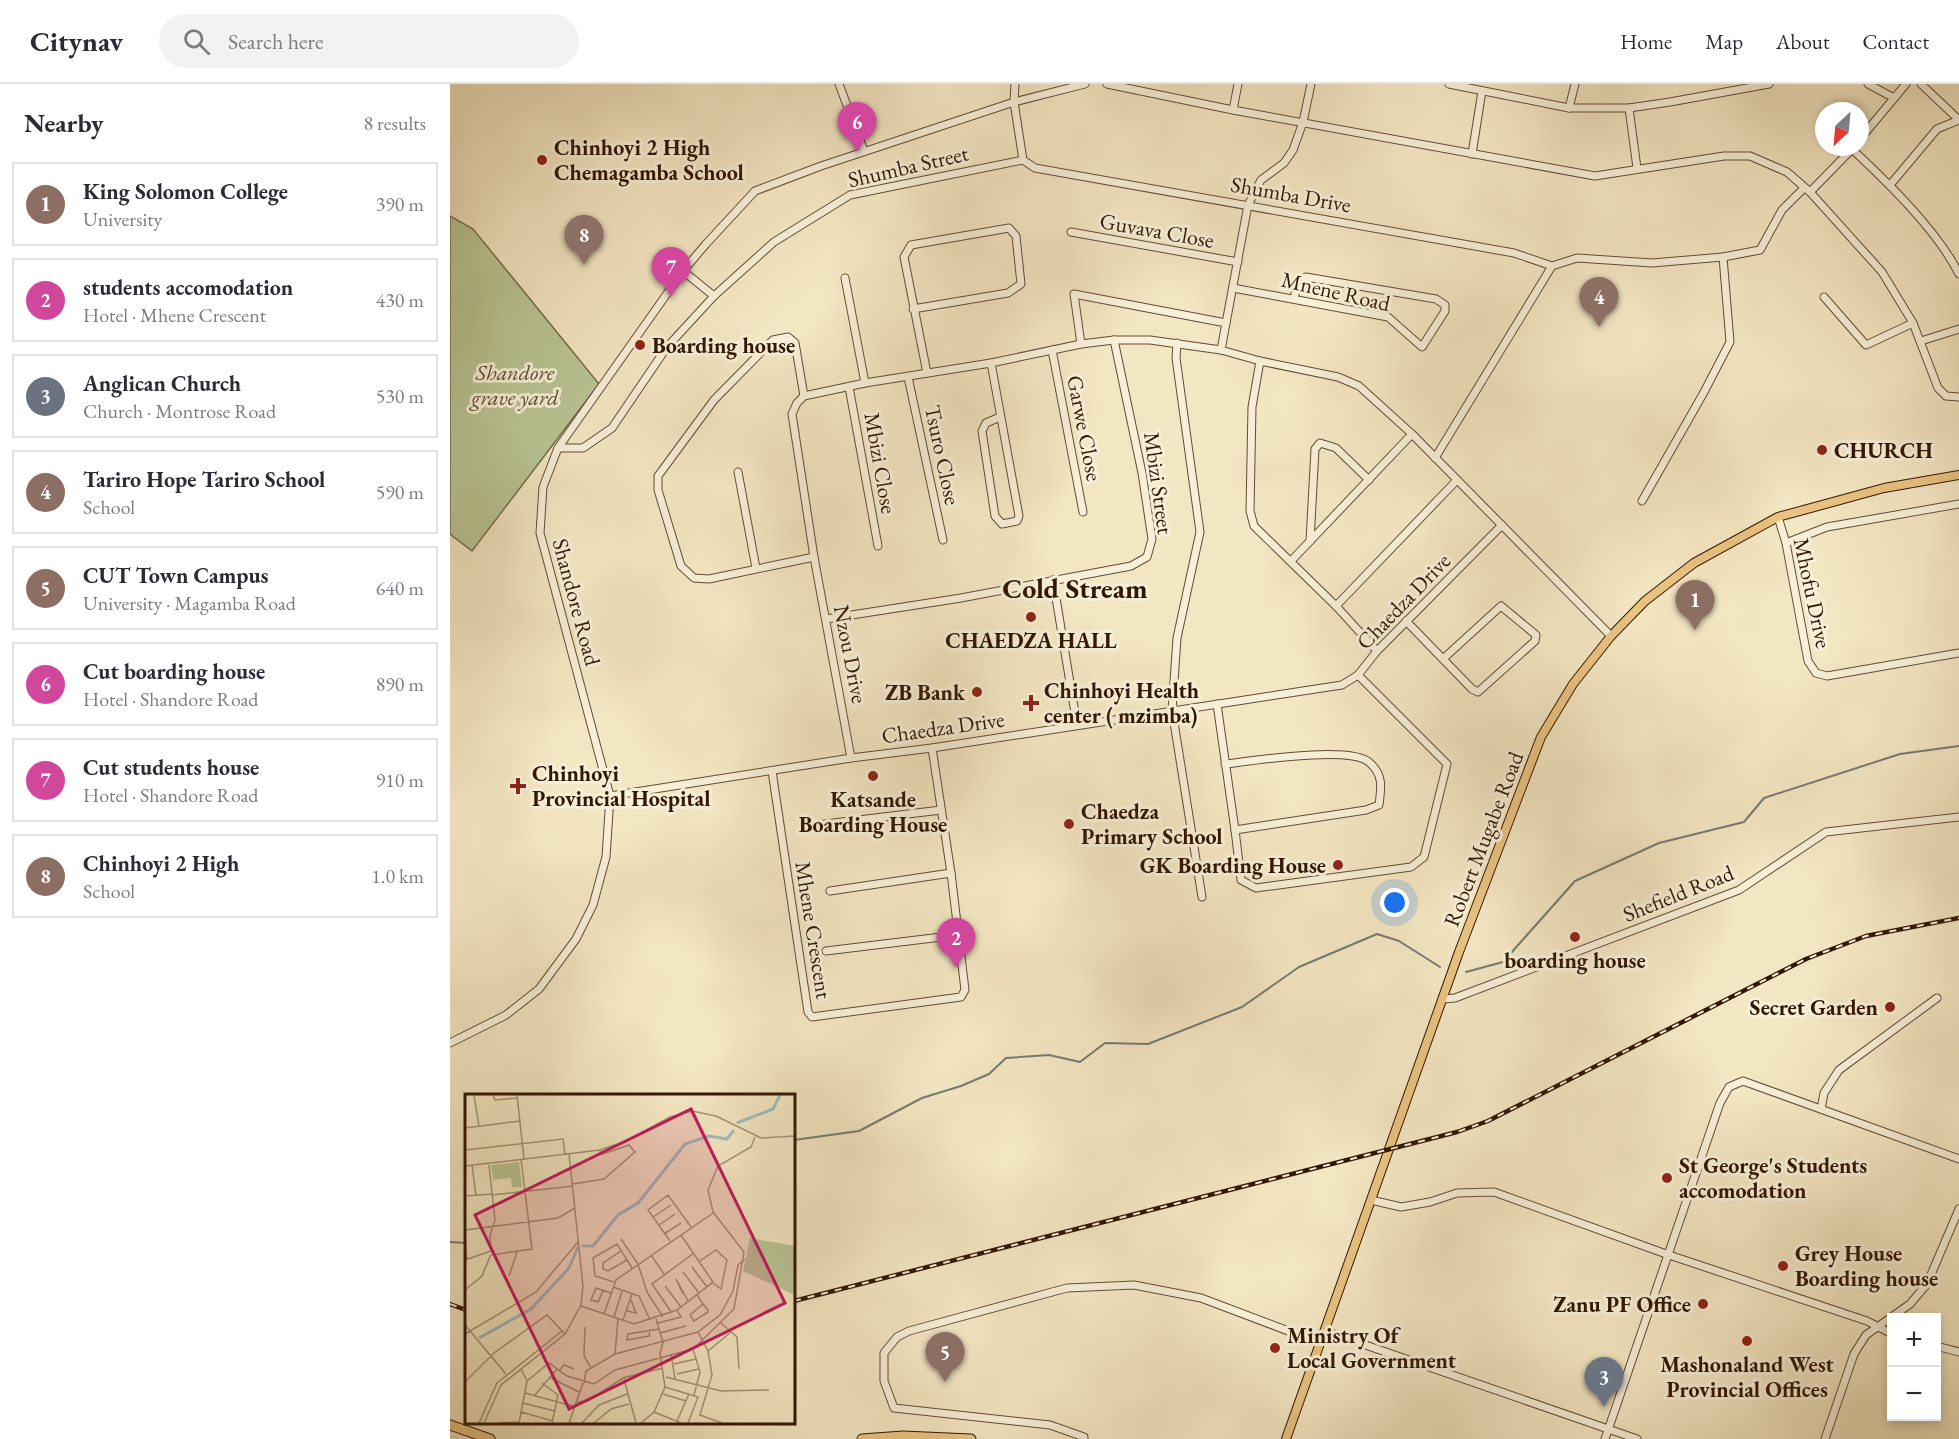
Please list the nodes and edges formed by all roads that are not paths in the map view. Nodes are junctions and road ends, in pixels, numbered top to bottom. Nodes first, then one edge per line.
1 (839, 84) edge
2 (1015, 84) edge
3 (1085, 84) edge
4 (1107, 84) edge
5 (1238, 84) edge
6 (1311, 84) edge
7 (1449, 84) edge
8 (1575, 84) edge
9 (1769, 84) edge
10 (1868, 84) edge
11 (1906, 84) edge
12 (1921, 84) edge
13 (1482, 91) junction
14 (1894, 98) junction
15 (1014, 102) junction
16 (1569, 108) junction
17 (1629, 108) junction
18 (1233, 110) junction
19 (1303, 122) junction
20 (1869, 128) edge
21 (864, 151) junction
22 (1472, 154) junction
23 (1844, 156) edge
24 (1861, 156) edge
25 (1023, 160) junction
26 (1637, 168) junction
27 (1890, 185) junction
28 (1807, 190) junction
29 (1248, 205) junction
30 (1071, 232) dead end
31 (1723, 257) junction
32 (1238, 262) junction
33 (1552, 267) junction
34 (683, 271) junction
35 (1959, 274) edge
36 (845, 278) dead end
37 (1233, 288) junction
38 (714, 296) junction
39 (1824, 297) dead end
40 (1294, 299) junction
41 (913, 309) junction
42 (1226, 323) junction
43 (1913, 323) junction
44 (1959, 329) edge
45 (1114, 340) junction
46 (1921, 341) junction
47 (1177, 343) junction
48 (1081, 344) junction
49 (1052, 350) junction
50 (1221, 350) junction
51 (1260, 361) junction
52 (991, 363) junction
53 (927, 373) junction
54 (908, 377) junction
55 (865, 383) junction
56 (849, 387) junction
57 (804, 396) junction
58 (1959, 397) edge
59 (1000, 417) junction
60 (1412, 434) junction
61 (558, 448) junction
62 (1435, 458) junction
63 (738, 472) dead end
64 (1959, 475) edge
65 (1369, 480) junction
66 (1456, 480) junction
67 (1642, 501) dead end
68 (1959, 504) edge
69 (1083, 512) dead end
70 (1778, 517) junction
71 (1502, 525) junction
72 (943, 540) dead end
73 (1310, 541) junction
74 (1786, 543) junction
75 (878, 546) dead end
76 (814, 557) junction
77 (1291, 561) junction
78 (756, 568) junction
79 (1053, 580) junction
80 (1336, 606) junction
81 (826, 619) junction
82 (1406, 621) junction
83 (1611, 636) junction
84 (1377, 651) junction
85 (1959, 653) edge
86 (1444, 658) junction
87 (1358, 675) junction
88 (1217, 704) junction
89 (1172, 710) junction
90 (1077, 726) junction
91 (932, 748) junction
92 (851, 758) junction
93 (1225, 764) junction
94 (772, 771) junction
95 (610, 796) junction
96 (941, 810) junction
97 (1959, 817) edge
98 (817, 825) dead end
99 (1235, 830) junction
100 (951, 873) junction
101 (830, 891) dead end
102 (1202, 897) dead end
103 (958, 935) junction
104 (826, 951) dead end
105 (1937, 998) dead end
106 (1442, 999) junction
107 (450, 1043) edge
108 (1821, 1109) junction
109 (1959, 1159) edge
110 (1371, 1200) junction
111 (1959, 1209) edge
112 (1669, 1255) junction
113 (1878, 1326) junction
114 (1325, 1331) junction
115 (1887, 1331) edge
116 (1320, 1343) junction
117 (1941, 1347) edge
118 (1959, 1352) edge
119 (450, 1425) edge
120 (1608, 1430) junction
121 (490, 1439) edge
122 (862, 1439) edge
123 (971, 1439) edge
124 (1084, 1439) edge
125 (1286, 1439) edge
126 (1605, 1439) edge
127 (1637, 1439) edge
128 (1825, 1439) edge

1 - 21 street
2 - 15 street
3 - 15 street, Shandore Road
4 - 18 street
5 - 18 street
6 - 19 street
7 - 13 street
8 - 16 street
9 - 17 street
10 - 14 street
11 - 14 street
12 - 27 street
13 - 16 street
13 - 22 street
14 - 20 street
15 - 21 street, Shandore Road
15 - 25 street
16 - 17 street
17 - 26 street
18 - 19 street
19 - 22 street
19 - 29 street
21 - 34 street, Shandore Road
22 - 26 street
23 - 28 street
24 - 27 street
25 - 29 street, Shumba Drive
25 - 38 street, Shumba Street
26 - 28 street
27 - 35 street
28 - 31 street
28 - 43 street
29 - 32 street
29 - 33 street, Shumba Drive
30 - 32 street, Guvava Close
31 - 33 street
31 - 67 street
32 - 37 street
33 - 62 street
34 - 38 street
34 - 61 street, Shandore Road
36 - 55 street
37 - 40 street, Mnene Road
37 - 42 street
38 - 61 street, Shumba Street
39 - 43 street
40 - 40 street, Mnene Road
41 - 41 street
41 - 53 street
42 - 48 street
42 - 50 street
43 - 46 street
44 - 46 street
45 - 47 street
45 - 48 street
45 - 79 street, Mbizi Street
46 - 58 street
47 - 50 street
47 - 89 street
48 - 49 street
49 - 52 street
49 - 69 street, Garwe Close
50 - 51 street
51 - 60 street
51 - 77 street
52 - 53 street
52 - 59 street
53 - 54 street
54 - 55 street
54 - 72 street, Tsuro Close
55 - 56 street
56 - 57 street
56 - 75 street, Mbizi Close
57 - 76 street, Nzou Drive
57 - 78 street
59 - 59 street
60 - 62 street
60 - 65 street
61 - 95 street, Shandore Road
62 - 66 street
63 - 78 street
64 - 70 main road, Robert Mugabe Road
65 - 73 street
65 - 73 street
66 - 71 street
66 - 80 street
68 - 74 street
70 - 74 street, Mhofu Drive
70 - 83 main road, Robert Mugabe Road
71 - 82 street, Chaedza Drive
71 - 83 street
73 - 77 street
74 - 85 street, Mhofu Drive
76 - 78 street
76 - 81 street, Nzou Drive
77 - 80 street
79 - 81 street, Mbizi Street
79 - 90 street
80 - 84 street
81 - 92 street, Nzou Drive
82 - 84 street, Chaedza Drive
82 - 86 street
83 - 106 main road, Robert Mugabe Road
84 - 87 street, Chaedza Drive
86 - 86 street
87 - 88 street, Chaedza Drive
87 - 99 street
88 - 89 street, Chaedza Drive
88 - 93 street
89 - 90 street, Chaedza Drive
89 - 102 street
90 - 91 street, Chaedza Drive
91 - 92 street, Chaedza Drive
91 - 96 street, Mhene Crescent
92 - 94 street, Chaedza Drive
93 - 99 street
93 - 99 street
94 - 95 street, Chaedza Drive
94 - 103 street, Mhene Crescent
95 - 107 street, Shandore Road
96 - 98 street
96 - 100 street, Mhene Crescent
97 - 106 street, Shefield Road
100 - 101 street
100 - 103 street, Mhene Crescent
103 - 104 street
105 - 108 street
106 - 110 main road, Robert Mugabe Road
108 - 109 street
108 - 112 street
110 - 112 street
110 - 114 main road, Robert Mugabe Road
111 - 113 street
112 - 113 street
112 - 120 street
113 - 115 street
113 - 128 street
114 - 116 main road, Robert Mugabe Road
114 - 120 street
116 - 124 street
116 - 125 main road, Robert Mugabe Road
117 - 118 street
119 - 121 highway
120 - 126 street
120 - 127 street
122 - 123 highway

